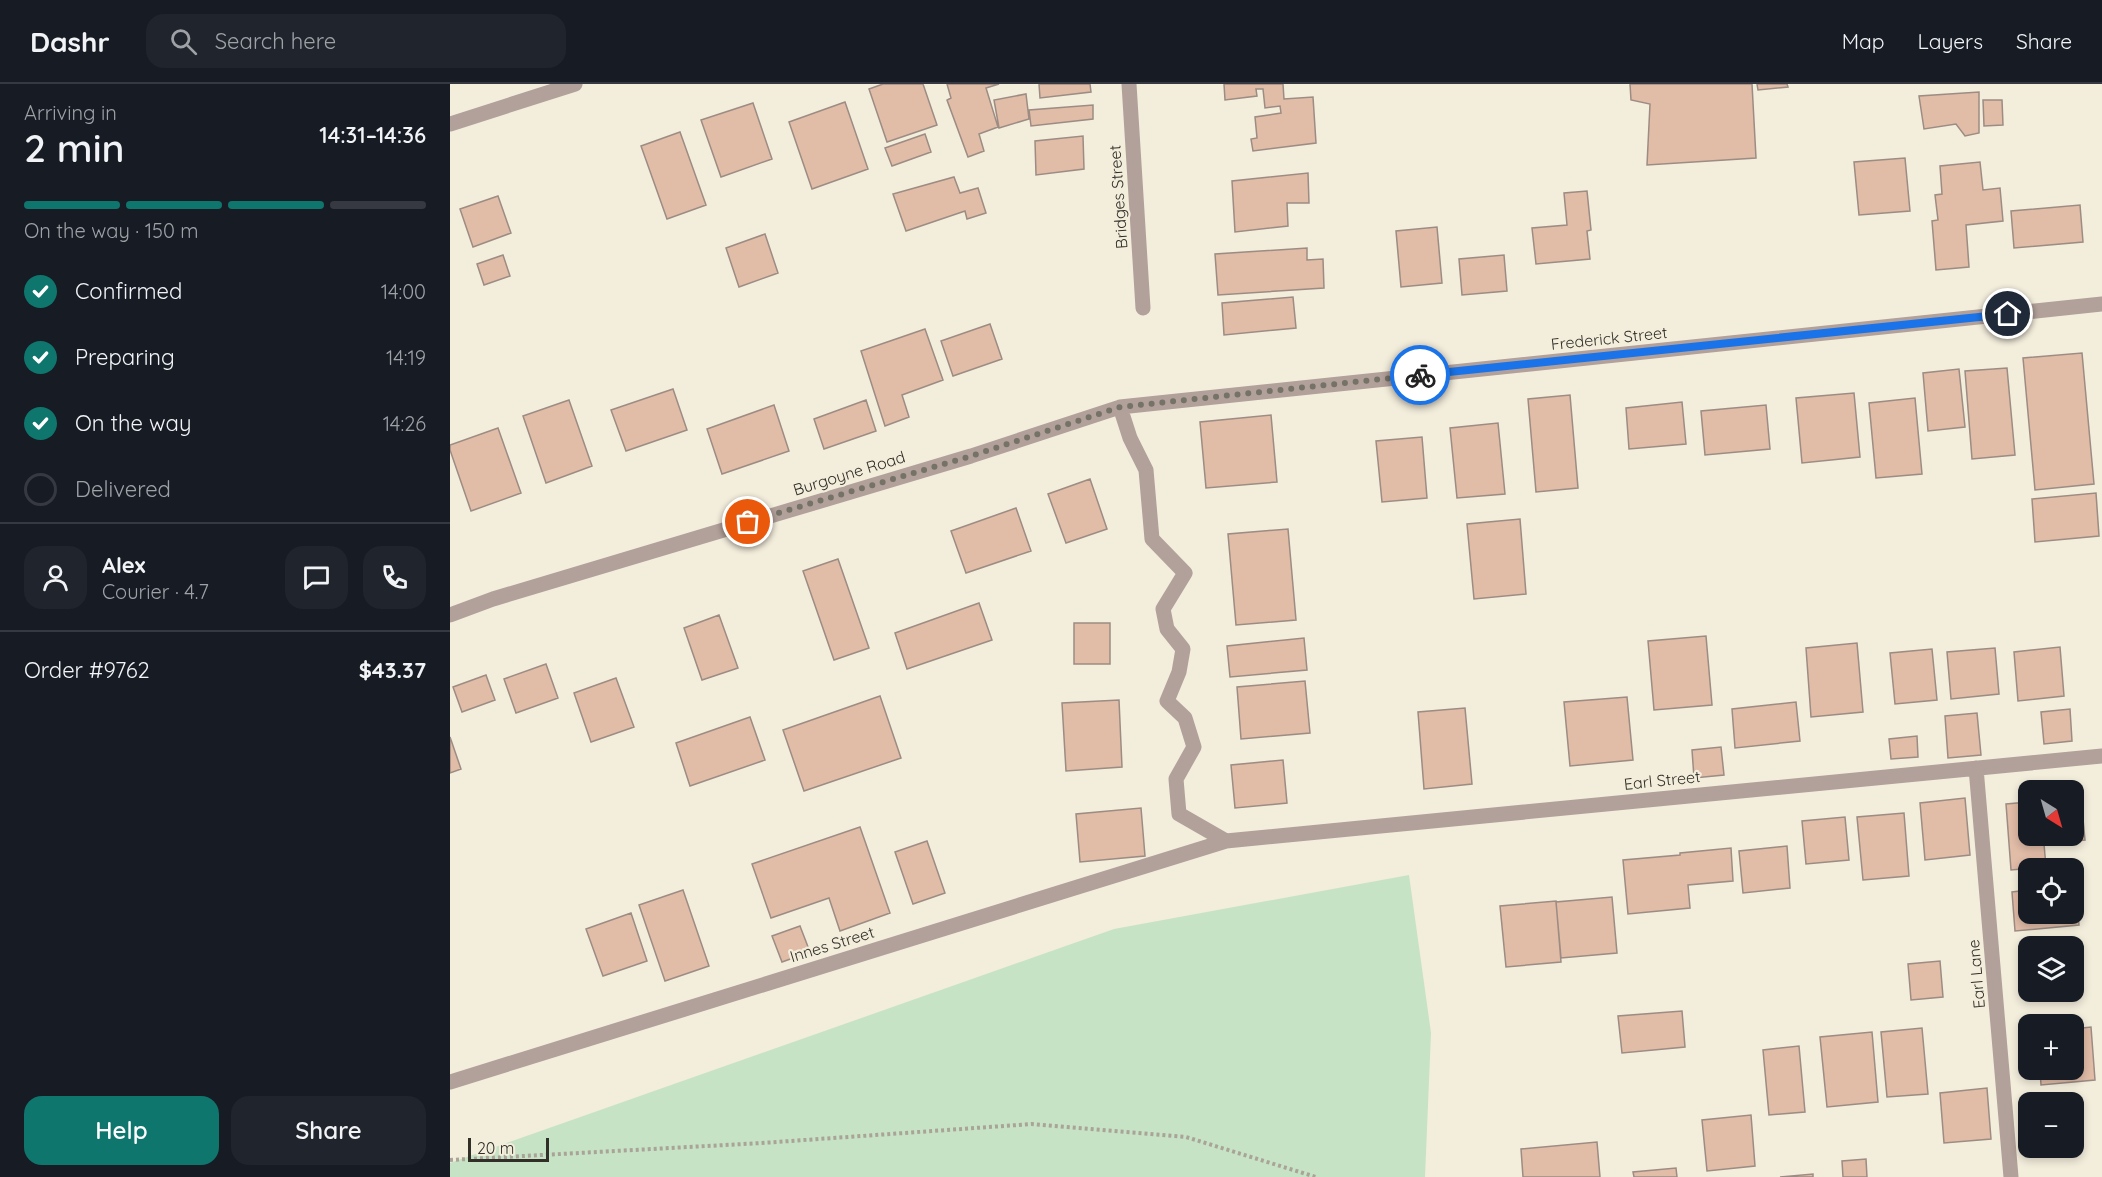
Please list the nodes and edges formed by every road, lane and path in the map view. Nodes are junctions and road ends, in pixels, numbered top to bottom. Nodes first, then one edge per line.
1 (575, 84) edge
2 (1129, 84) edge
3 (450, 124) edge
4 (2102, 304) edge
5 (1143, 308) dead end
6 (1120, 407) junction
7 (450, 615) edge
8 (2102, 756) edge
9 (1976, 768) junction
10 (1226, 841) junction
11 (450, 1082) edge
12 (450, 1160) edge
13 (1316, 1177) edge
14 (2011, 1177) edge

1 - 3 street
2 - 5 street, Bridges Street
4 - 6 street, Frederick Street
6 - 7 street, Burgoyne Road
6 - 10 street
8 - 9 street, Earl Street
9 - 10 street, Earl Street
9 - 14 street, Earl Lane
10 - 11 street, Innes Street
12 - 13 path

